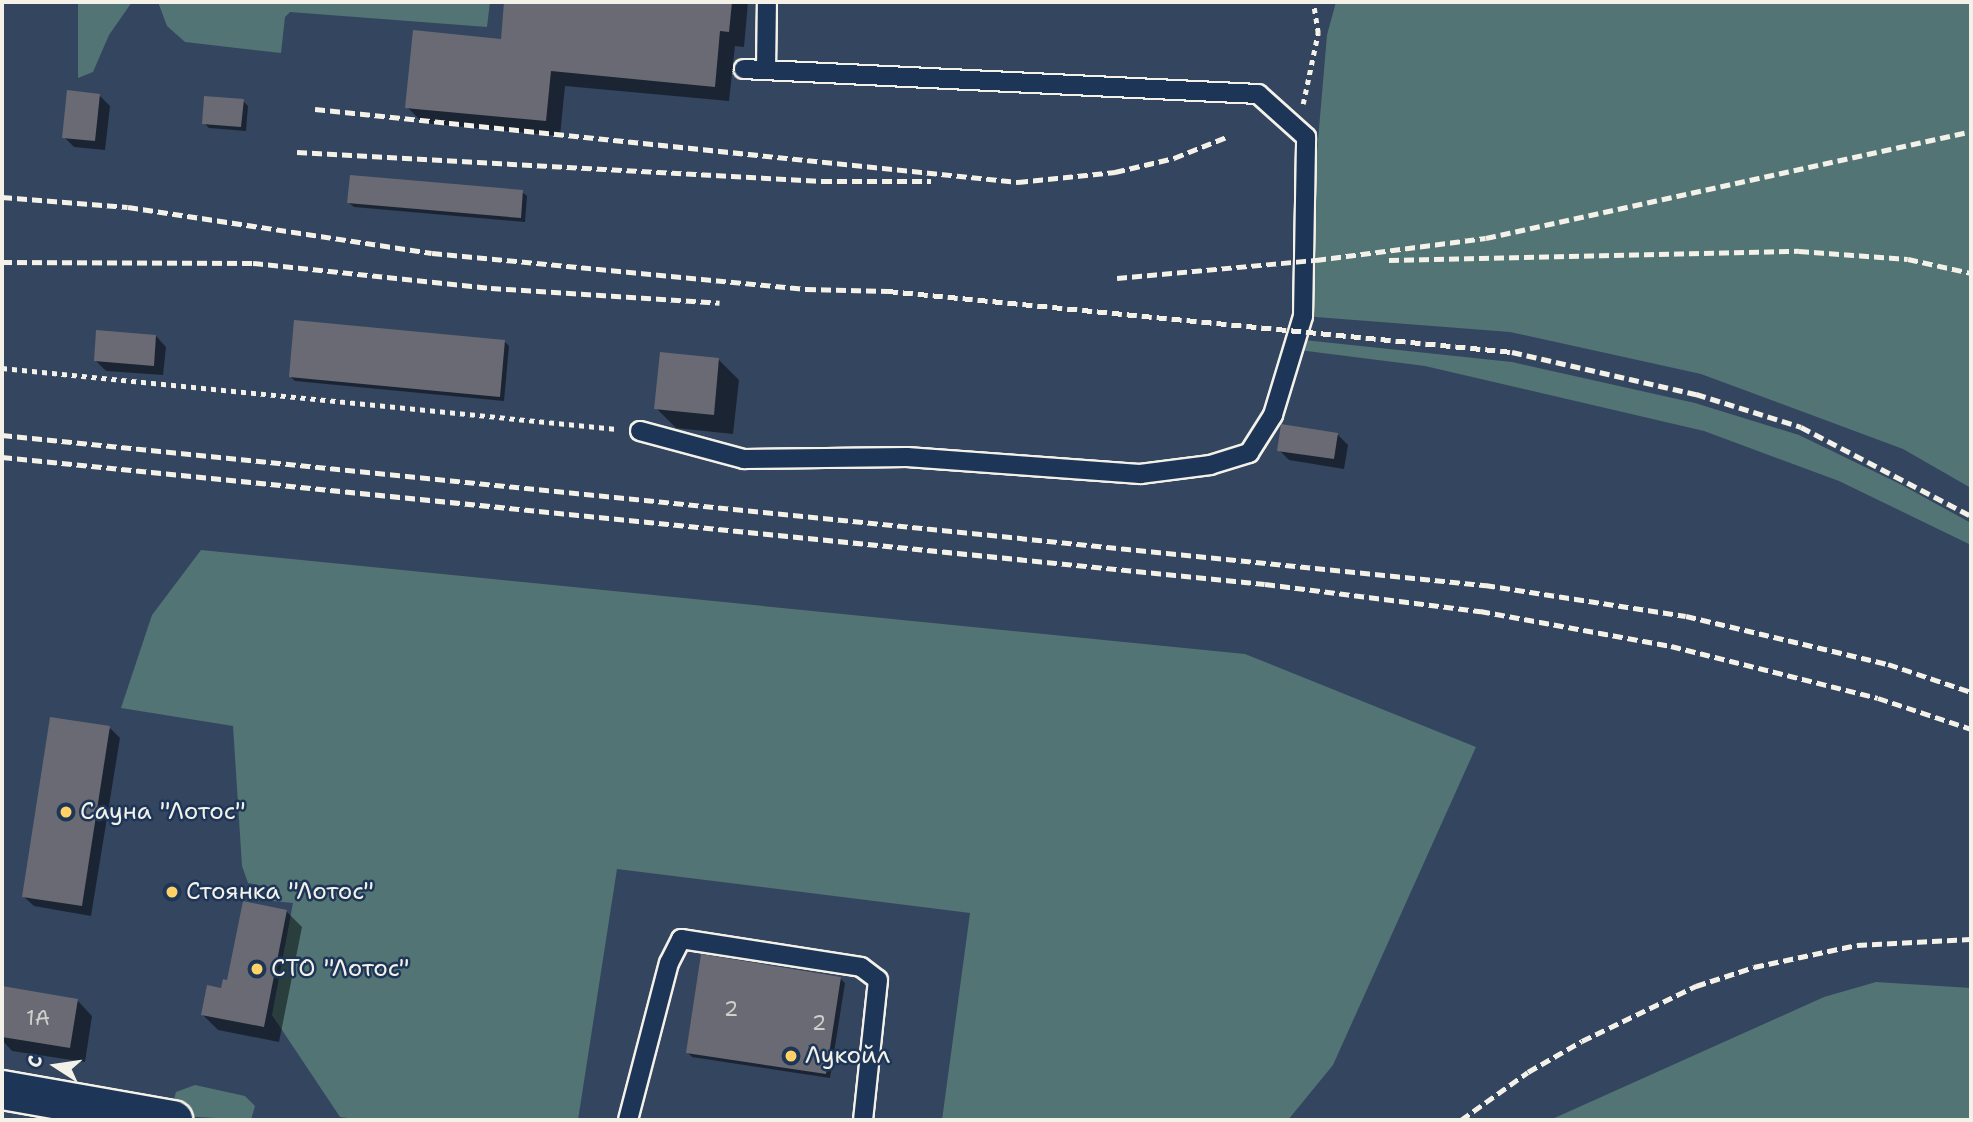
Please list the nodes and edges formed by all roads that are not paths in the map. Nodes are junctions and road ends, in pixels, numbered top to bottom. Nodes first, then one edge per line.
1 (767, 2) edge
2 (744, 69) dead end
3 (766, 70) junction
4 (640, 431) road end
5 (2, 1090) edge
6 (115, 1115) edge
7 (173, 1120) edge
8 (628, 1120) edge
9 (863, 1120) edge

1 - 3 lane
2 - 3 lane
3 - 4 lane
5 - 6 street
6 - 7 street
8 - 9 lane

